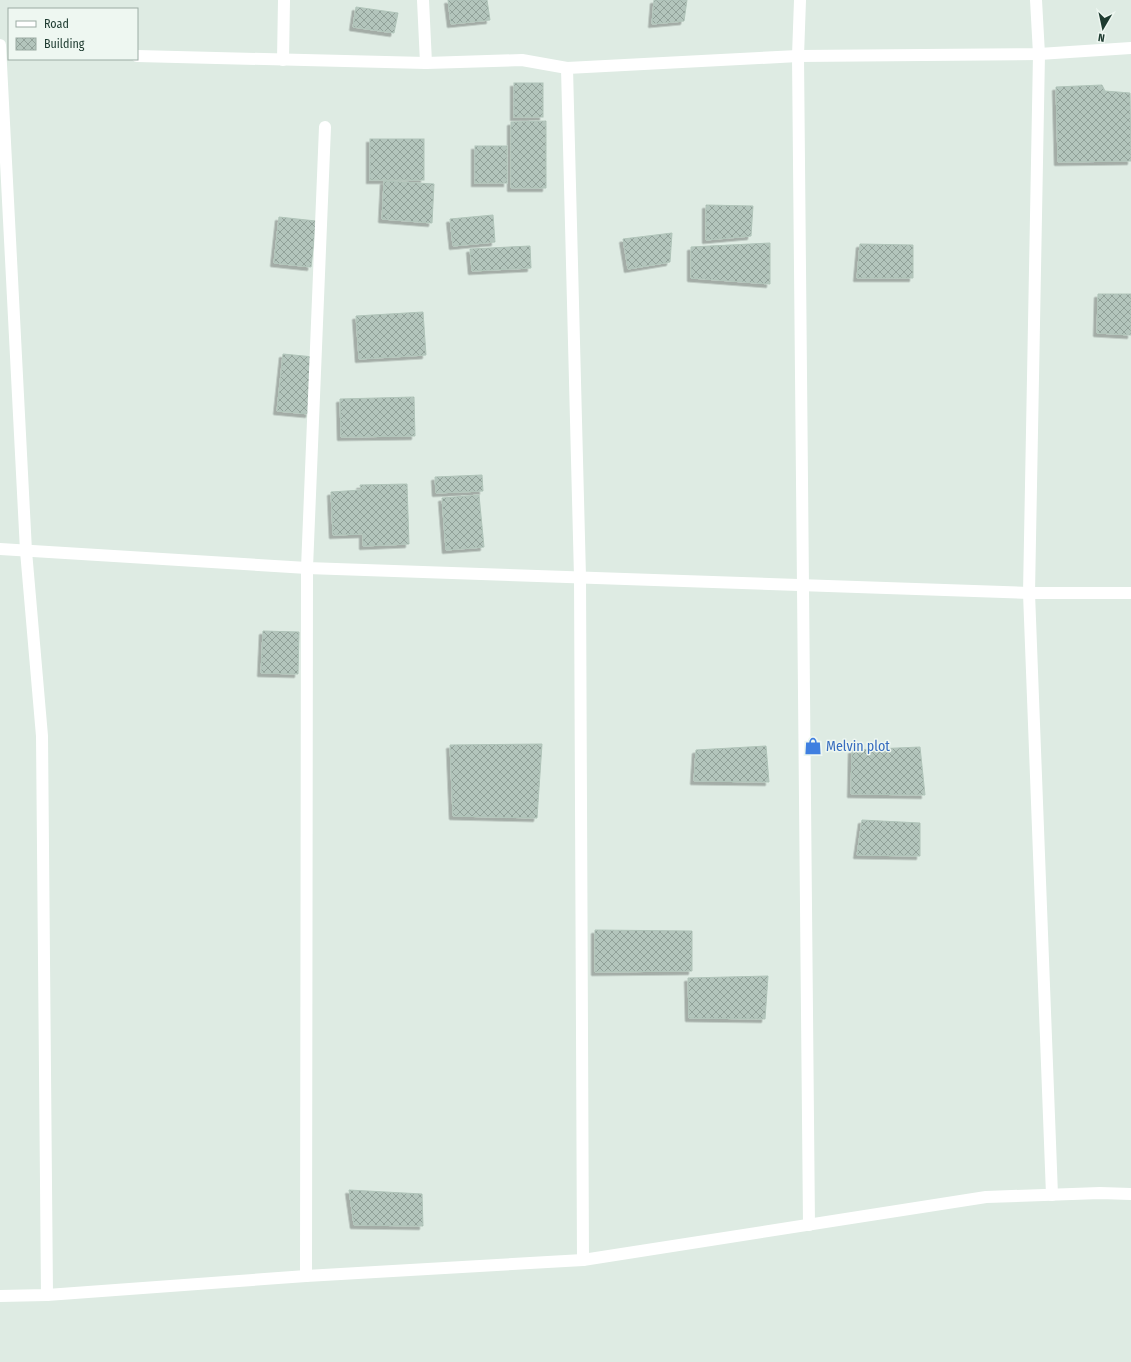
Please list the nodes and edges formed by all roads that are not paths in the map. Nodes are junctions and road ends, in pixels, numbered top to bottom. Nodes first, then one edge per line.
1 (284, 0) edge
2 (422, 0) edge
3 (800, 0) edge
4 (1036, 0) edge
5 (0, 45) edge
6 (1131, 48) edge
7 (1039, 54) junction
8 (138, 56) edge
9 (798, 56) junction
10 (283, 60) junction
11 (426, 63) junction
12 (567, 68) junction
13 (325, 127) dead end
14 (0, 549) edge
15 (26, 551) junction
16 (307, 568) junction
17 (580, 577) junction
18 (804, 585) junction
19 (1030, 593) junction
20 (1131, 593) edge
21 (1131, 1194) edge
22 (1052, 1195) junction
23 (809, 1225) junction
24 (583, 1260) junction
25 (306, 1276) junction
26 (48, 1295) junction
27 (0, 1296) edge

1 - 10 street
2 - 11 street
3 - 9 street
4 - 7 street
5 - 15 street
6 - 7 street
7 - 9 street
7 - 19 street
8 - 10 street
9 - 12 street
9 - 18 street
10 - 11 street
11 - 12 street
12 - 17 street
13 - 16 street
14 - 15 street
15 - 16 street
15 - 26 street
16 - 17 street
16 - 25 street
17 - 18 street
17 - 24 street
18 - 19 street
18 - 23 street
19 - 20 street
19 - 22 street
21 - 22 street
22 - 23 street
23 - 24 street
24 - 25 street
25 - 26 street
26 - 27 street

